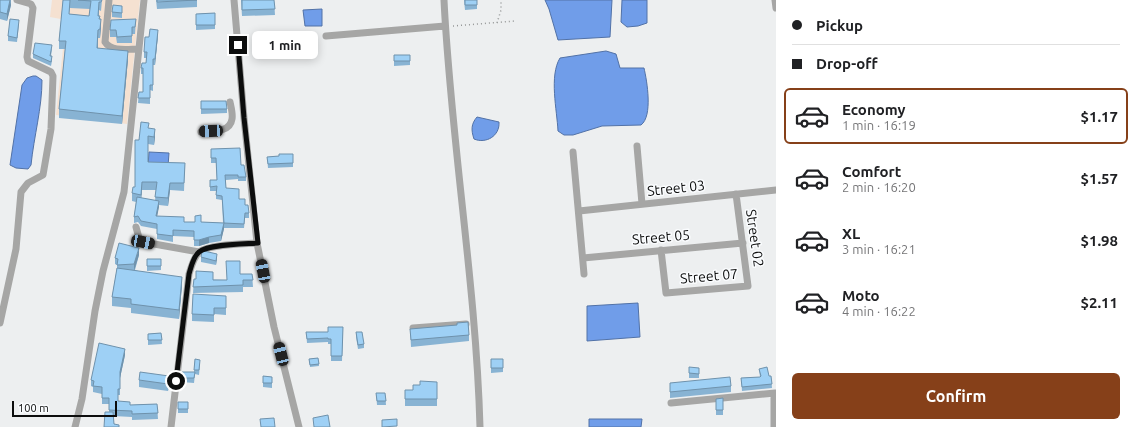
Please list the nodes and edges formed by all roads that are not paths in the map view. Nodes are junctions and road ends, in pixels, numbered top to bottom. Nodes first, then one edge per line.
1 (17, 0) edge
2 (109, 0) edge
3 (144, 0) edge
4 (234, 0) edge
5 (444, 0) edge
6 (775, 0) edge
7 (776, 8) edge
8 (445, 26) junction
9 (326, 36) dead end
10 (139, 49) junction
11 (230, 102) dead end
12 (244, 118) junction
13 (232, 119) junction
14 (201, 132) dead end
15 (637, 146) dead end
16 (573, 152) dead end
17 (776, 190) edge
18 (736, 194) junction
19 (642, 204) junction
20 (578, 211) junction
21 (136, 227) dead end
22 (258, 243) junction
23 (743, 243) junction
24 (661, 250) junction
25 (199, 252) junction
26 (582, 258) junction
27 (584, 274) dead end
28 (748, 286) joint
29 (0, 323) edge
30 (473, 323) junction
31 (413, 328) edge
32 (775, 393) edge
33 (671, 403) dead end
34 (75, 427) edge
35 (171, 427) edge
36 (298, 427) edge
37 (480, 427) edge
38 (774, 427) edge

1 - 29 street
2 - 10 street
3 - 10 street
4 - 12 street
5 - 8 street
6 - 7 street
8 - 9 street
8 - 30 street
10 - 34 street
11 - 13 street
12 - 13 street
12 - 22 street
13 - 14 street
15 - 19 street
16 - 20 street
17 - 18 street, Street 03
18 - 19 street, Street 03
18 - 23 street, Street 02
19 - 20 street, Street 03
20 - 26 street
21 - 25 street
22 - 25 street
22 - 36 street
23 - 24 street, Street 05
23 - 28 street, Street 02
24 - 26 street, Street 05
24 - 28 street, Street 07
25 - 35 street
26 - 27 street
30 - 31 street
30 - 37 street
32 - 33 street
32 - 38 street

